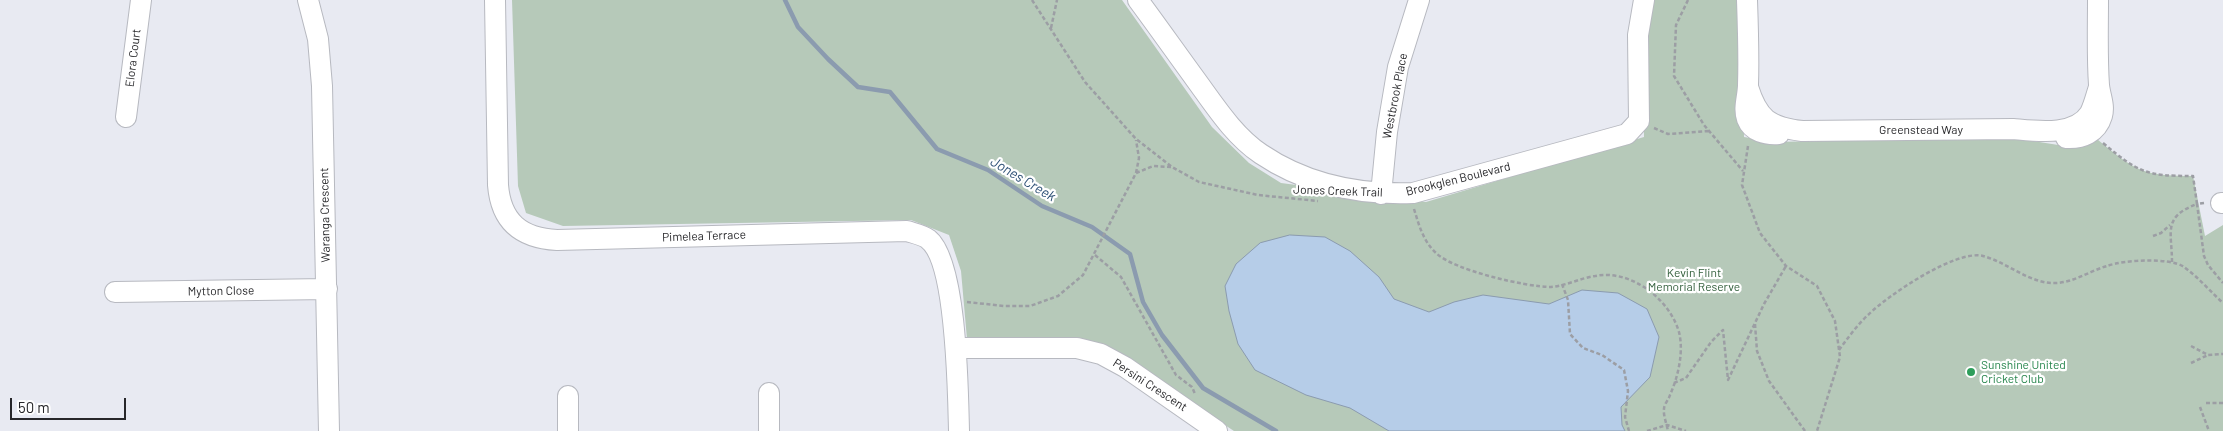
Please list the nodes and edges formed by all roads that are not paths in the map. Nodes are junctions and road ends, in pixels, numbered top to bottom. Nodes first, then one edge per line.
1 (141, 0) edge
2 (308, 0) edge
3 (495, 0) edge
4 (1138, 0) edge
5 (1420, 0) edge
6 (1644, 0) edge
7 (1747, 0) edge
8 (2098, 0) edge
9 (1748, 87) junction
10 (2099, 87) junction
11 (126, 117) dead end
12 (1802, 131) junction
13 (2040, 131) junction
14 (1381, 194) junction
15 (327, 289) junction
16 (115, 292) dead end
17 (957, 348) junction
18 (769, 393) dead end
19 (568, 396) dead end
20 (1204, 424) edge
21 (329, 431) edge
22 (568, 431) edge
23 (769, 431) edge
24 (959, 431) edge

1 - 11 street, Elora Court
2 - 15 street, Waranga Crescent
3 - 17 street, Pimelea Terrace
4 - 14 street, Brookglen Boulevard
5 - 14 street, Westbrook Place
6 - 14 street, Brookglen Boulevard
7 - 9 street, Greenstead Way
8 - 10 street, Greenstead Way
9 - 12 street, Greenstead Way
9 - 12 street, Greenstead Way
10 - 13 street, Greenstead Way
10 - 13 street, Greenstead Way
12 - 13 street, Greenstead Way
15 - 16 street, Mytton Close
15 - 21 street, Waranga Crescent
17 - 20 street, Persini Crescent
17 - 24 street, Pimelea Terrace
18 - 23 street
19 - 22 street

